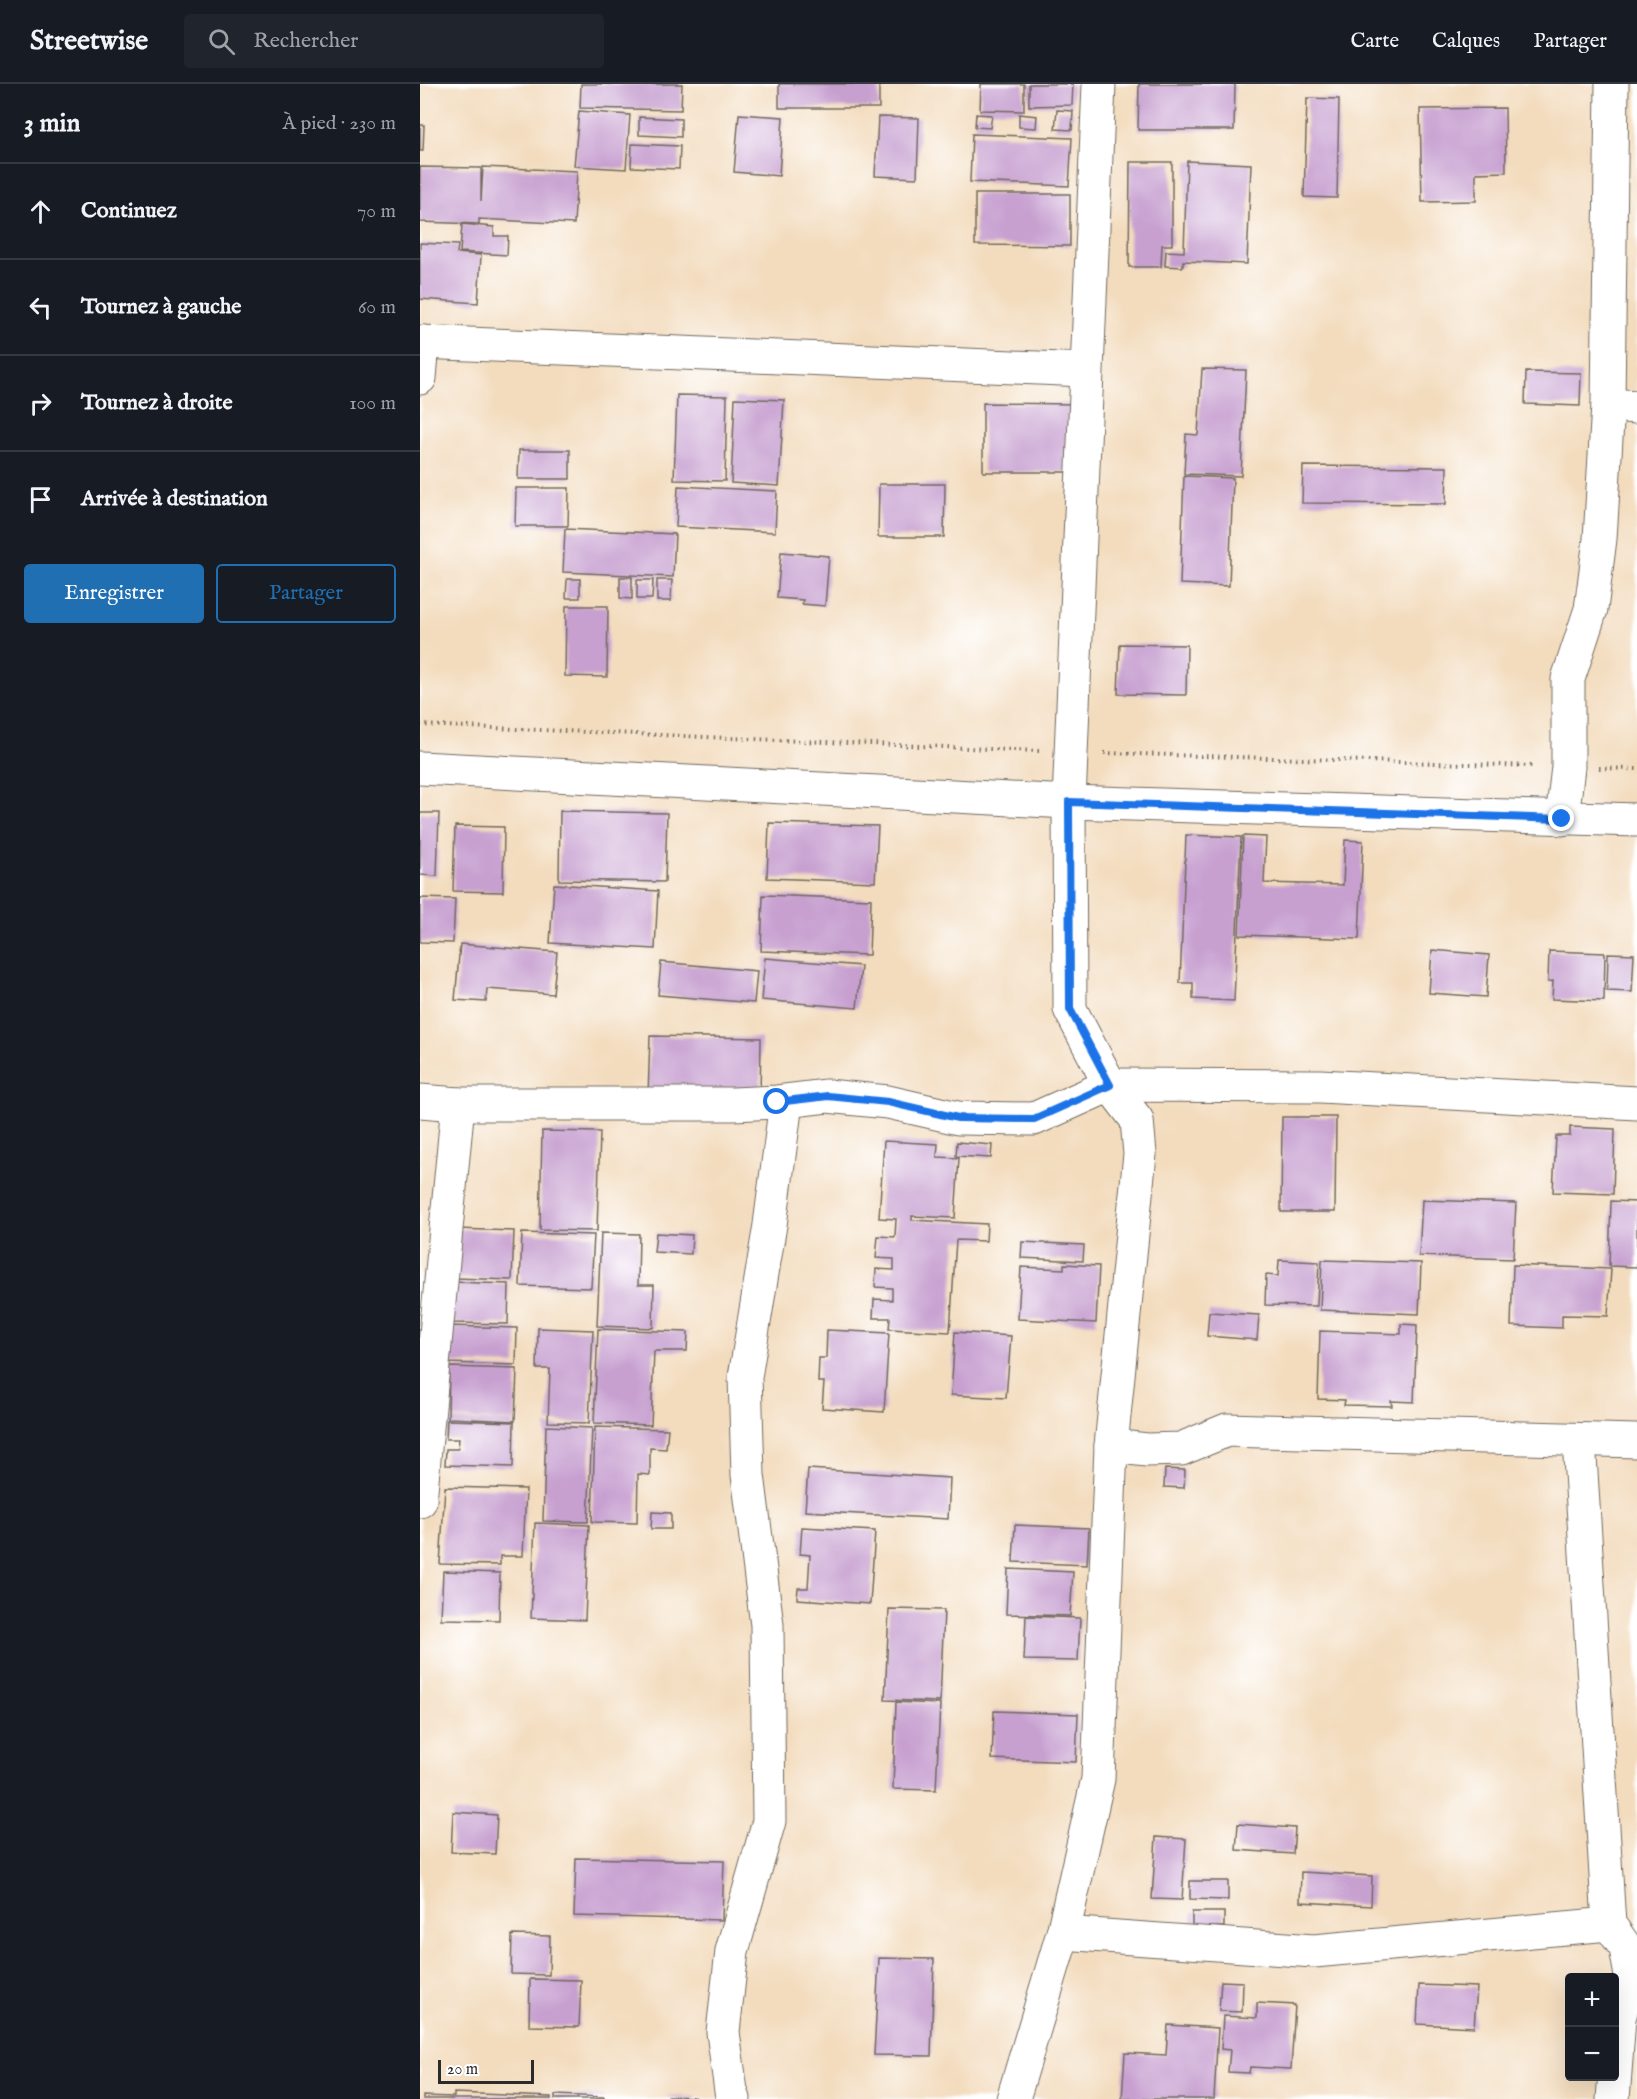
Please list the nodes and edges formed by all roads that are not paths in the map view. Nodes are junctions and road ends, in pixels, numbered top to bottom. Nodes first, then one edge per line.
1 (1099, 84) edge
2 (1612, 84) edge
3 (422, 342) edge
4 (1085, 370) junction
5 (420, 378) edge
6 (1622, 406) edge
7 (420, 768) edge
8 (1069, 802) junction
9 (1562, 819) junction
10 (1637, 820) edge
11 (1110, 1085) junction
12 (420, 1101) edge
13 (786, 1101) junction
14 (1637, 1103) edge
15 (458, 1104) junction
16 (1579, 1440) junction
17 (1637, 1441) edge
18 (1111, 1446) junction
19 (420, 1501) edge
20 (1610, 1924) junction
21 (1063, 1933) junction
22 (734, 2099) edge
23 (1013, 2099) edge
24 (1613, 2099) edge

1 - 4 street
2 - 6 street
3 - 4 street
3 - 5 street
4 - 8 street
6 - 9 street
7 - 8 street
8 - 9 street
8 - 11 street
9 - 10 street
11 - 13 street
11 - 14 street
11 - 18 street
12 - 15 street
13 - 15 street
13 - 22 street
15 - 19 street
16 - 17 street
16 - 18 street
16 - 20 street
18 - 21 street
20 - 21 street
20 - 24 street
21 - 23 street

